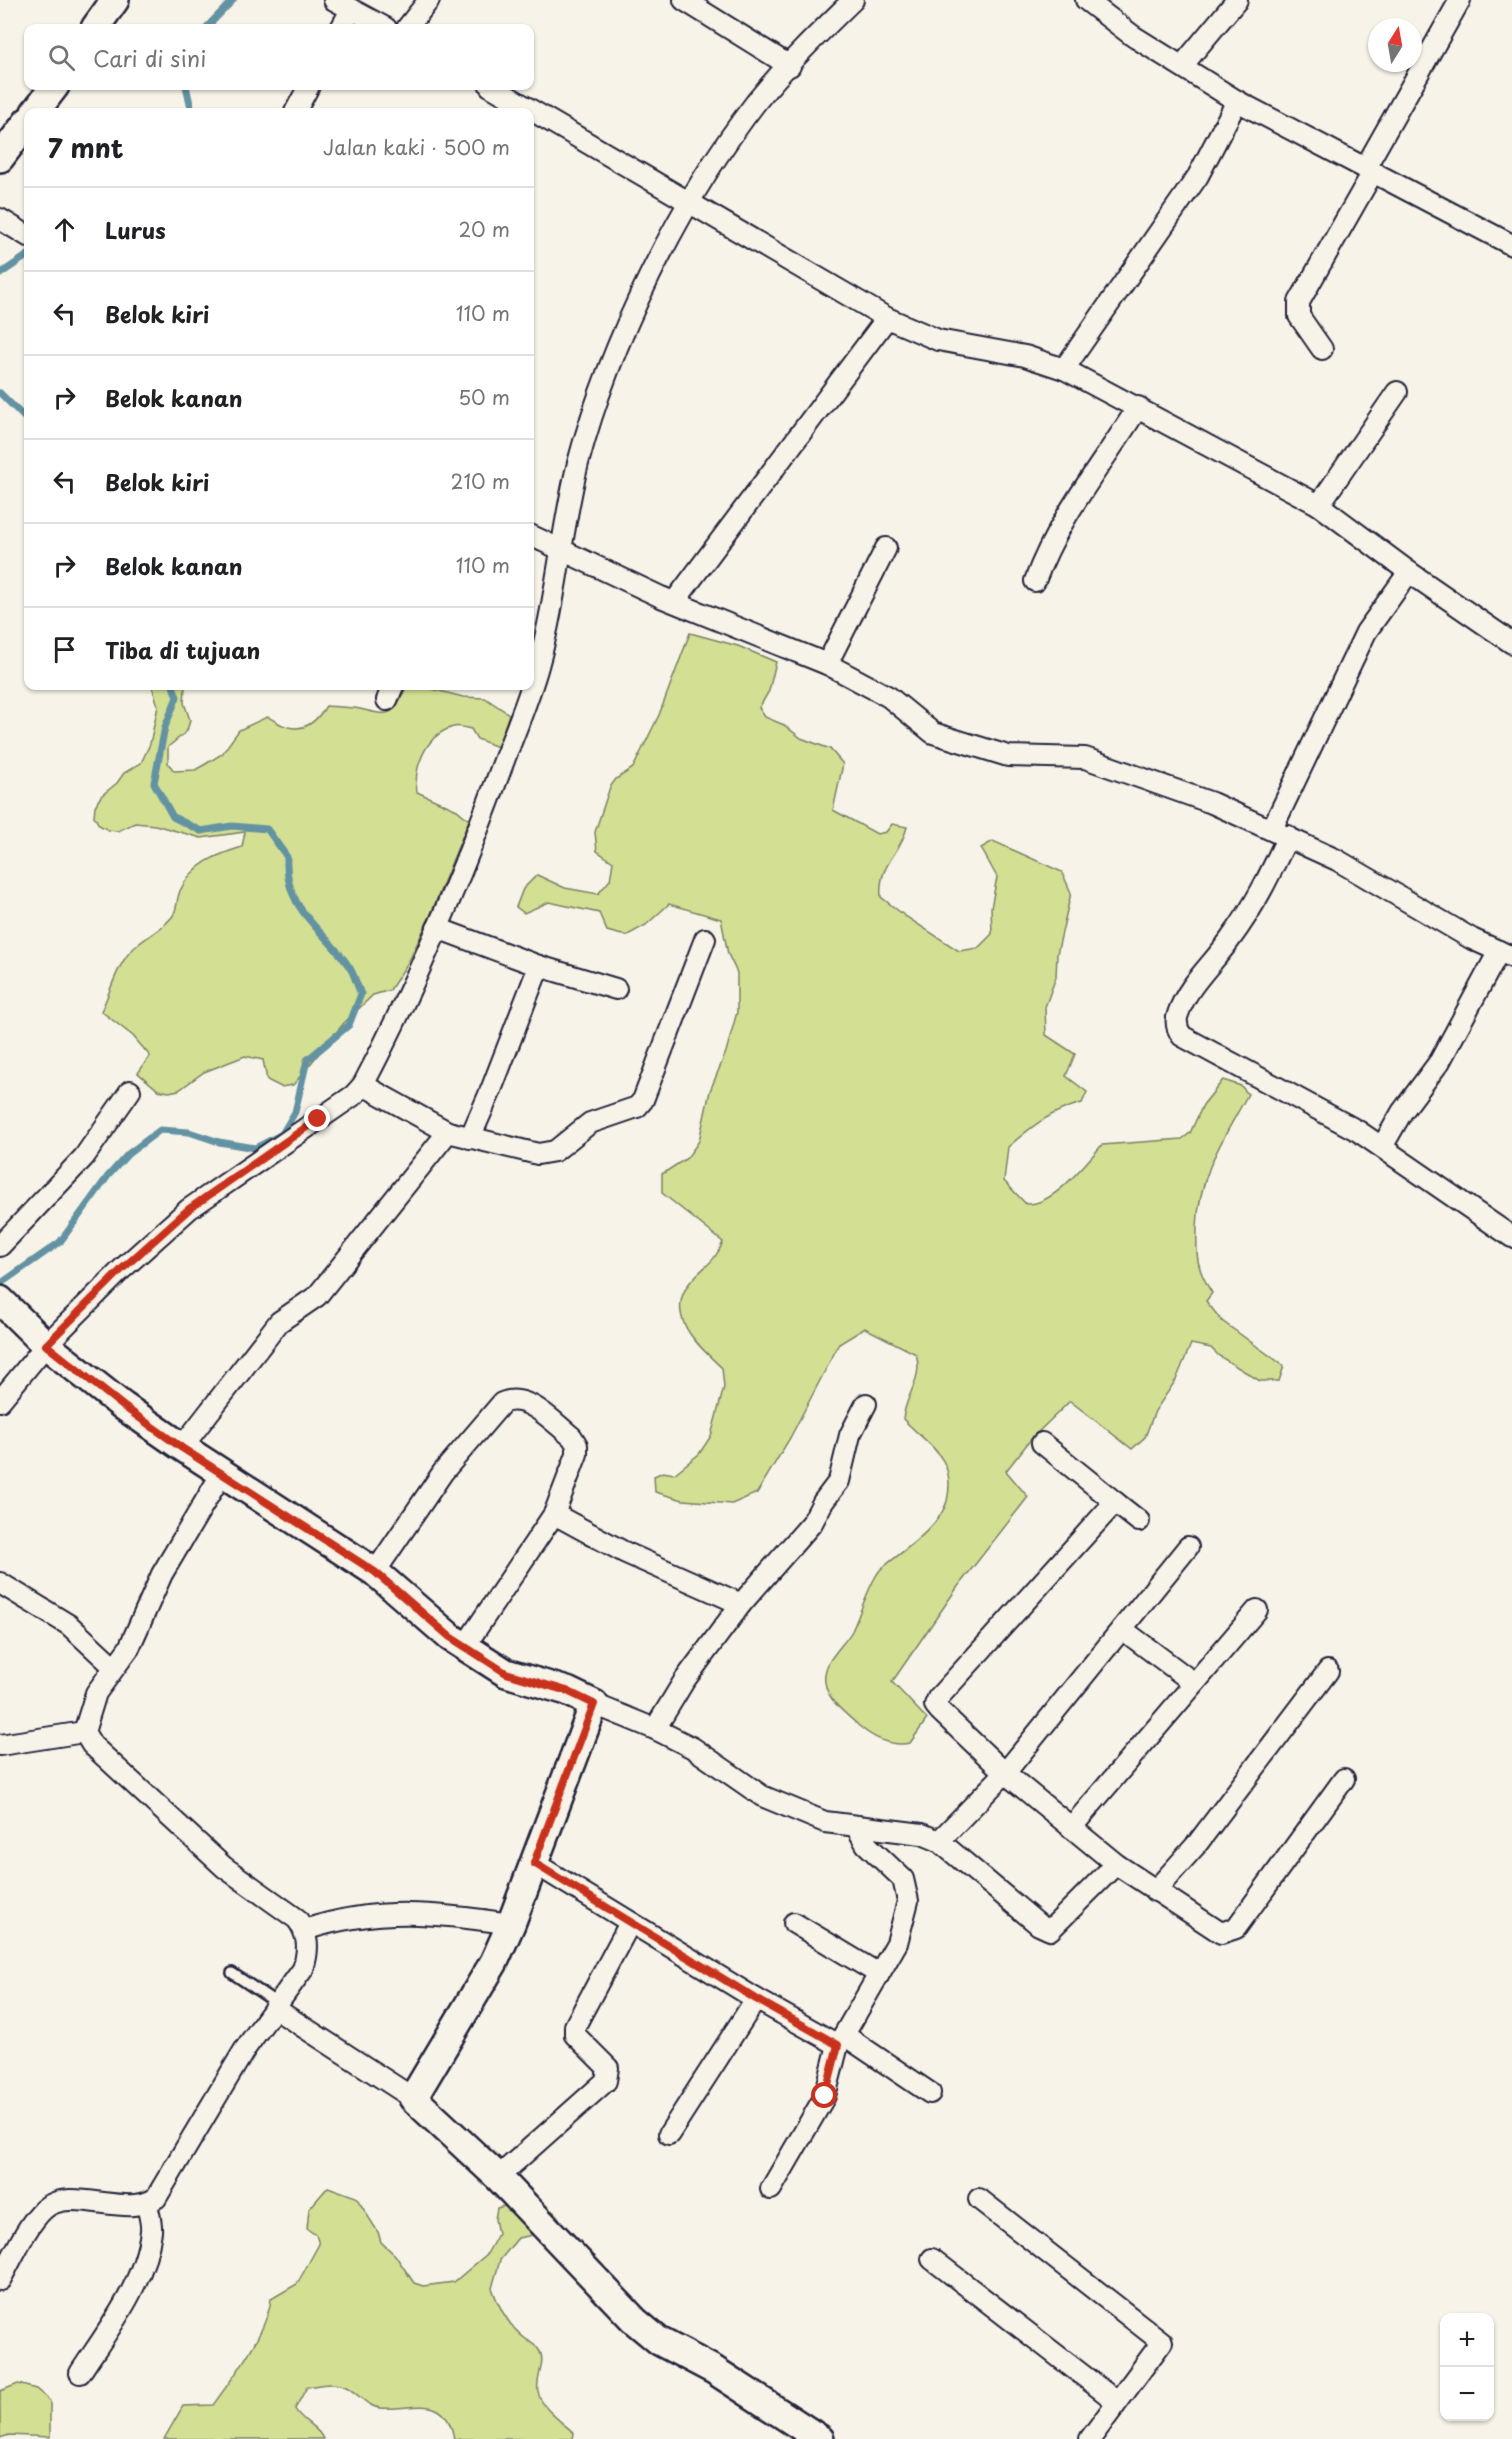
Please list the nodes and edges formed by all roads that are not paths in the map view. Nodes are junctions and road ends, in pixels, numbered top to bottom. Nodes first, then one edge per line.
1 (114, 0) edge
2 (334, 0) edge
3 (429, 0) edge
4 (684, 0) edge
5 (853, 0) edge
6 (1086, 0) edge
7 (1238, 0) edge
8 (1460, 0) edge
9 (351, 10) junction
10 (98, 24) edge
11 (343, 24) edge
12 (378, 24) edge
13 (410, 24) edge
14 (790, 66) junction
15 (1182, 66) junction
16 (52, 90) edge
17 (307, 90) edge
18 (497, 90) edge
19 (1237, 101) junction
20 (38, 108) edge
21 (297, 108) edge
22 (528, 108) edge
23 (534, 111) edge
24 (24, 126) edge
25 (2, 151) edge
26 (1369, 170) junction
27 (689, 201) junction
28 (0, 219) edge
29 (24, 234) edge
30 (1512, 245) edge
31 (887, 318) junction
32 (1322, 349) dead end
33 (1064, 369) junction
34 (1397, 392) dead end
35 (1138, 407) junction
36 (1319, 505) junction
37 (534, 537) edge
38 (886, 548) dead end
39 (562, 553) junction
40 (1409, 572) junction
41 (1035, 581) dead end
42 (675, 601) junction
43 (1512, 643) edge
44 (826, 664) junction
45 (534, 677) edge
46 (529, 690) edge
47 (1280, 832) junction
48 (437, 928) junction
49 (705, 939) dead end
50 (1506, 954) edge
51 (539, 966) junction
52 (616, 989) dead end
53 (363, 1085) junction
54 (130, 1091) dead end
55 (448, 1132) junction
56 (470, 1138) junction
57 (1382, 1147) junction
58 (1512, 1237) edge
59 (0, 1246) edge
60 (0, 1300) edge
61 (46, 1345) junction
62 (0, 1401) edge
63 (866, 1404) dead end
64 (1042, 1443) dead end
65 (182, 1448) junction
66 (222, 1473) junction
67 (1115, 1502) junction
68 (554, 1514) junction
69 (1139, 1521) dead end
70 (1188, 1547) dead end
71 (375, 1572) junction
72 (0, 1583) edge
73 (741, 1604) junction
74 (1257, 1610) dead end
75 (1122, 1629) junction
76 (465, 1646) junction
77 (114, 1667) junction
78 (1328, 1671) dead end
79 (1194, 1683) junction
80 (594, 1704) junction
81 (655, 1729) junction
82 (84, 1732) junction
83 (0, 1745) edge
84 (1005, 1773) junction
85 (1344, 1779) dead end
86 (856, 1826) junction
87 (1071, 1828) junction
88 (939, 1841) junction
89 (534, 1863) junction
90 (1116, 1864) junction
91 (1155, 1891) junction
92 (630, 1923) junction
93 (794, 1923) dead end
94 (511, 1924) junction
95 (305, 1930) junction
96 (232, 1973) dead end
97 (879, 1974) junction
98 (756, 1999) junction
99 (275, 2005) junction
100 (841, 2040) junction
101 (930, 2093) dead end
102 (413, 2098) junction
103 (669, 2134) dead end
104 (498, 2177) junction
105 (771, 2189) dead end
106 (979, 2199) dead end
107 (147, 2203) junction
108 (932, 2259) dead end
109 (0, 2280) edge
110 (80, 2373) dead end
111 (1116, 2401) junction
112 (820, 2439) edge
113 (1090, 2439) edge

1 - 10 street
2 - 9 street
3 - 13 street
4 - 14 street
5 - 14 street
6 - 15 street
7 - 15 street
8 - 26 street
9 - 11 street
9 - 12 street
14 - 27 street
15 - 19 street
16 - 20 street
17 - 21 street
18 - 22 street
19 - 26 street
19 - 33 street
23 - 27 street
24 - 25 street
26 - 30 street
26 - 32 street
27 - 31 street
27 - 39 street
28 - 29 street
31 - 33 street
31 - 42 street
33 - 35 street
34 - 36 street
35 - 36 street
35 - 41 street
36 - 40 street
37 - 39 street
38 - 44 street
39 - 42 street
39 - 45 street
40 - 43 street
40 - 47 street
42 - 44 street
44 - 47 street
46 - 48 street
47 - 50 street
47 - 57 street
48 - 51 street
48 - 53 street
49 - 56 street
50 - 57 street
51 - 52 street
51 - 56 street
53 - 55 street
53 - 61 street
54 - 59 street
55 - 56 street
55 - 65 street
57 - 58 street
60 - 61 street
61 - 62 street
61 - 65 street
63 - 73 street
64 - 67 street
65 - 66 street
66 - 71 street
66 - 77 street
67 - 69 street
67 - 84 street
68 - 71 street
68 - 73 street
68 - 76 street
70 - 75 street
71 - 76 street
72 - 77 street
73 - 81 street
74 - 79 street
75 - 79 street
75 - 84 street
76 - 80 street
77 - 82 street
78 - 91 street
79 - 87 street
80 - 81 street
80 - 89 street
81 - 86 street
82 - 83 street
82 - 95 street
84 - 87 street
84 - 88 street
85 - 91 street
86 - 88 street
86 - 97 street
87 - 90 street
88 - 90 street
89 - 92 street
89 - 94 street
90 - 91 street
92 - 98 street
92 - 104 street
93 - 97 street
94 - 95 street
94 - 102 street
95 - 99 street
96 - 99 lane
97 - 100 street
98 - 100 street
98 - 103 street
99 - 102 street
99 - 107 street
100 - 101 street
100 - 105 street
102 - 104 street
104 - 112 street
106 - 111 street
107 - 109 street
107 - 110 street
108 - 111 street
111 - 113 street

